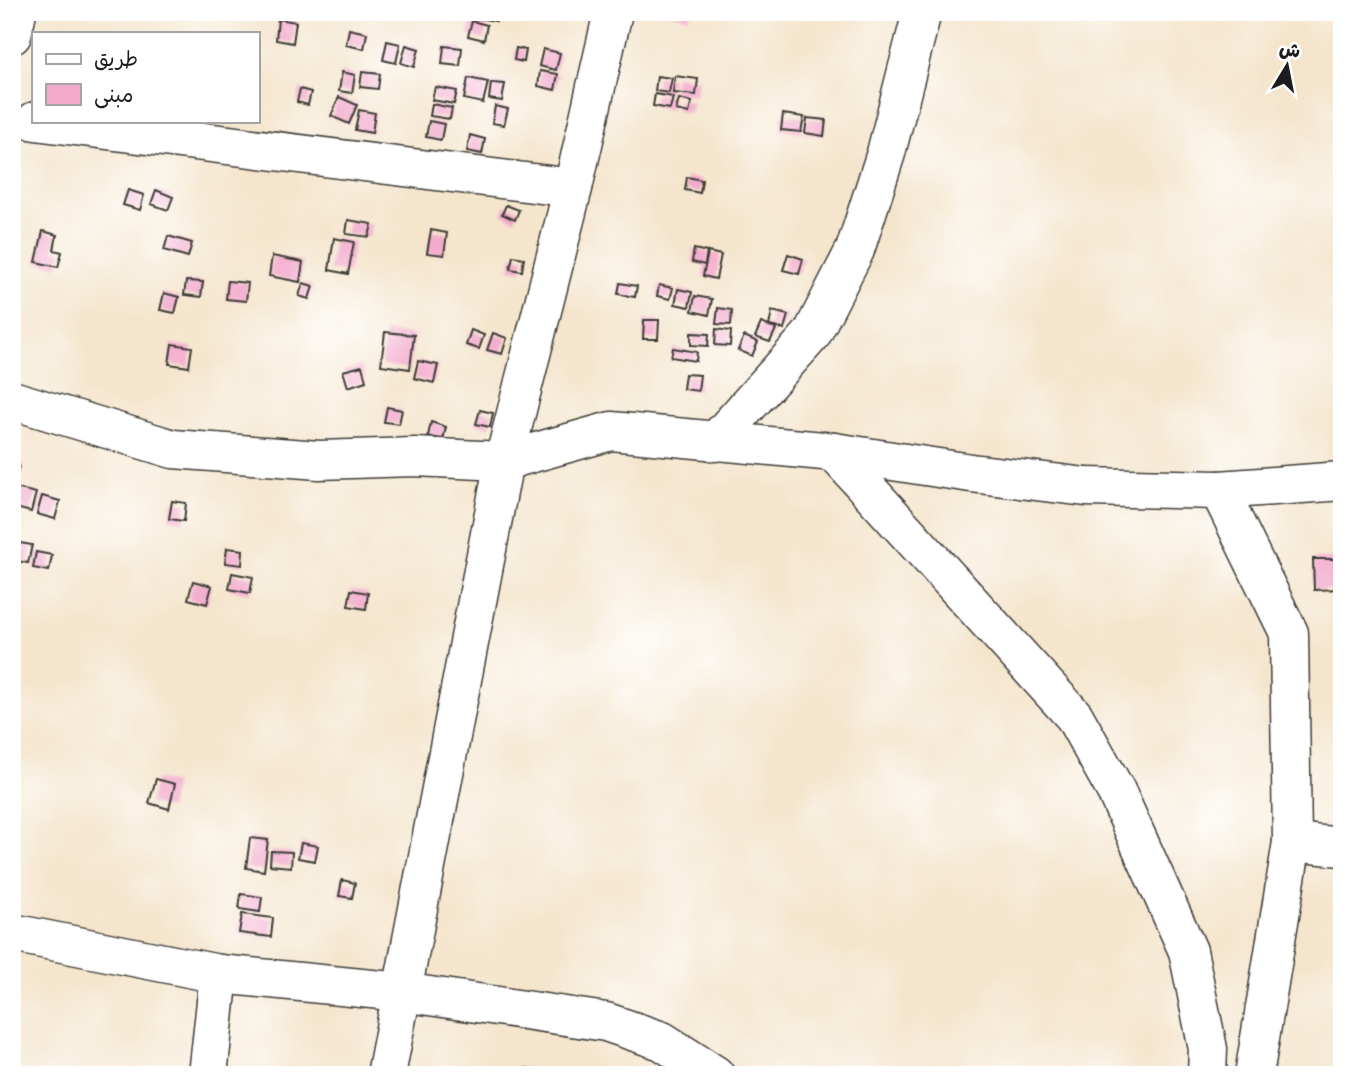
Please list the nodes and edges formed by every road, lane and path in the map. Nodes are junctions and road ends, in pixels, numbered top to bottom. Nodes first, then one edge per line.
1 (17, 12) edge
2 (613, 12) edge
3 (922, 12) edge
4 (12, 35) edge
5 (12, 118) edge
6 (32, 121) edge
7 (42, 122) edge
8 (573, 188) junction
9 (12, 400) edge
10 (715, 442) junction
11 (834, 452) junction
12 (504, 461) junction
13 (1342, 481) edge
14 (1219, 490) junction
15 (1292, 842) junction
16 (1342, 847) edge
17 (12, 933) edge
18 (219, 974) junction
19 (402, 992) junction
20 (208, 1075) edge
21 (386, 1075) edge
22 (715, 1075) edge
23 (1207, 1075) edge
24 (1254, 1075) edge

1 - 4 street
2 - 8 street
3 - 10 street
5 - 6 street
7 - 8 street
8 - 12 street
9 - 12 street
10 - 11 street
10 - 12 street
11 - 14 street
11 - 23 street
12 - 19 street
13 - 14 street
14 - 15 street
15 - 16 street
15 - 24 street
17 - 18 street
18 - 19 street
18 - 20 street
19 - 21 street
19 - 22 street

